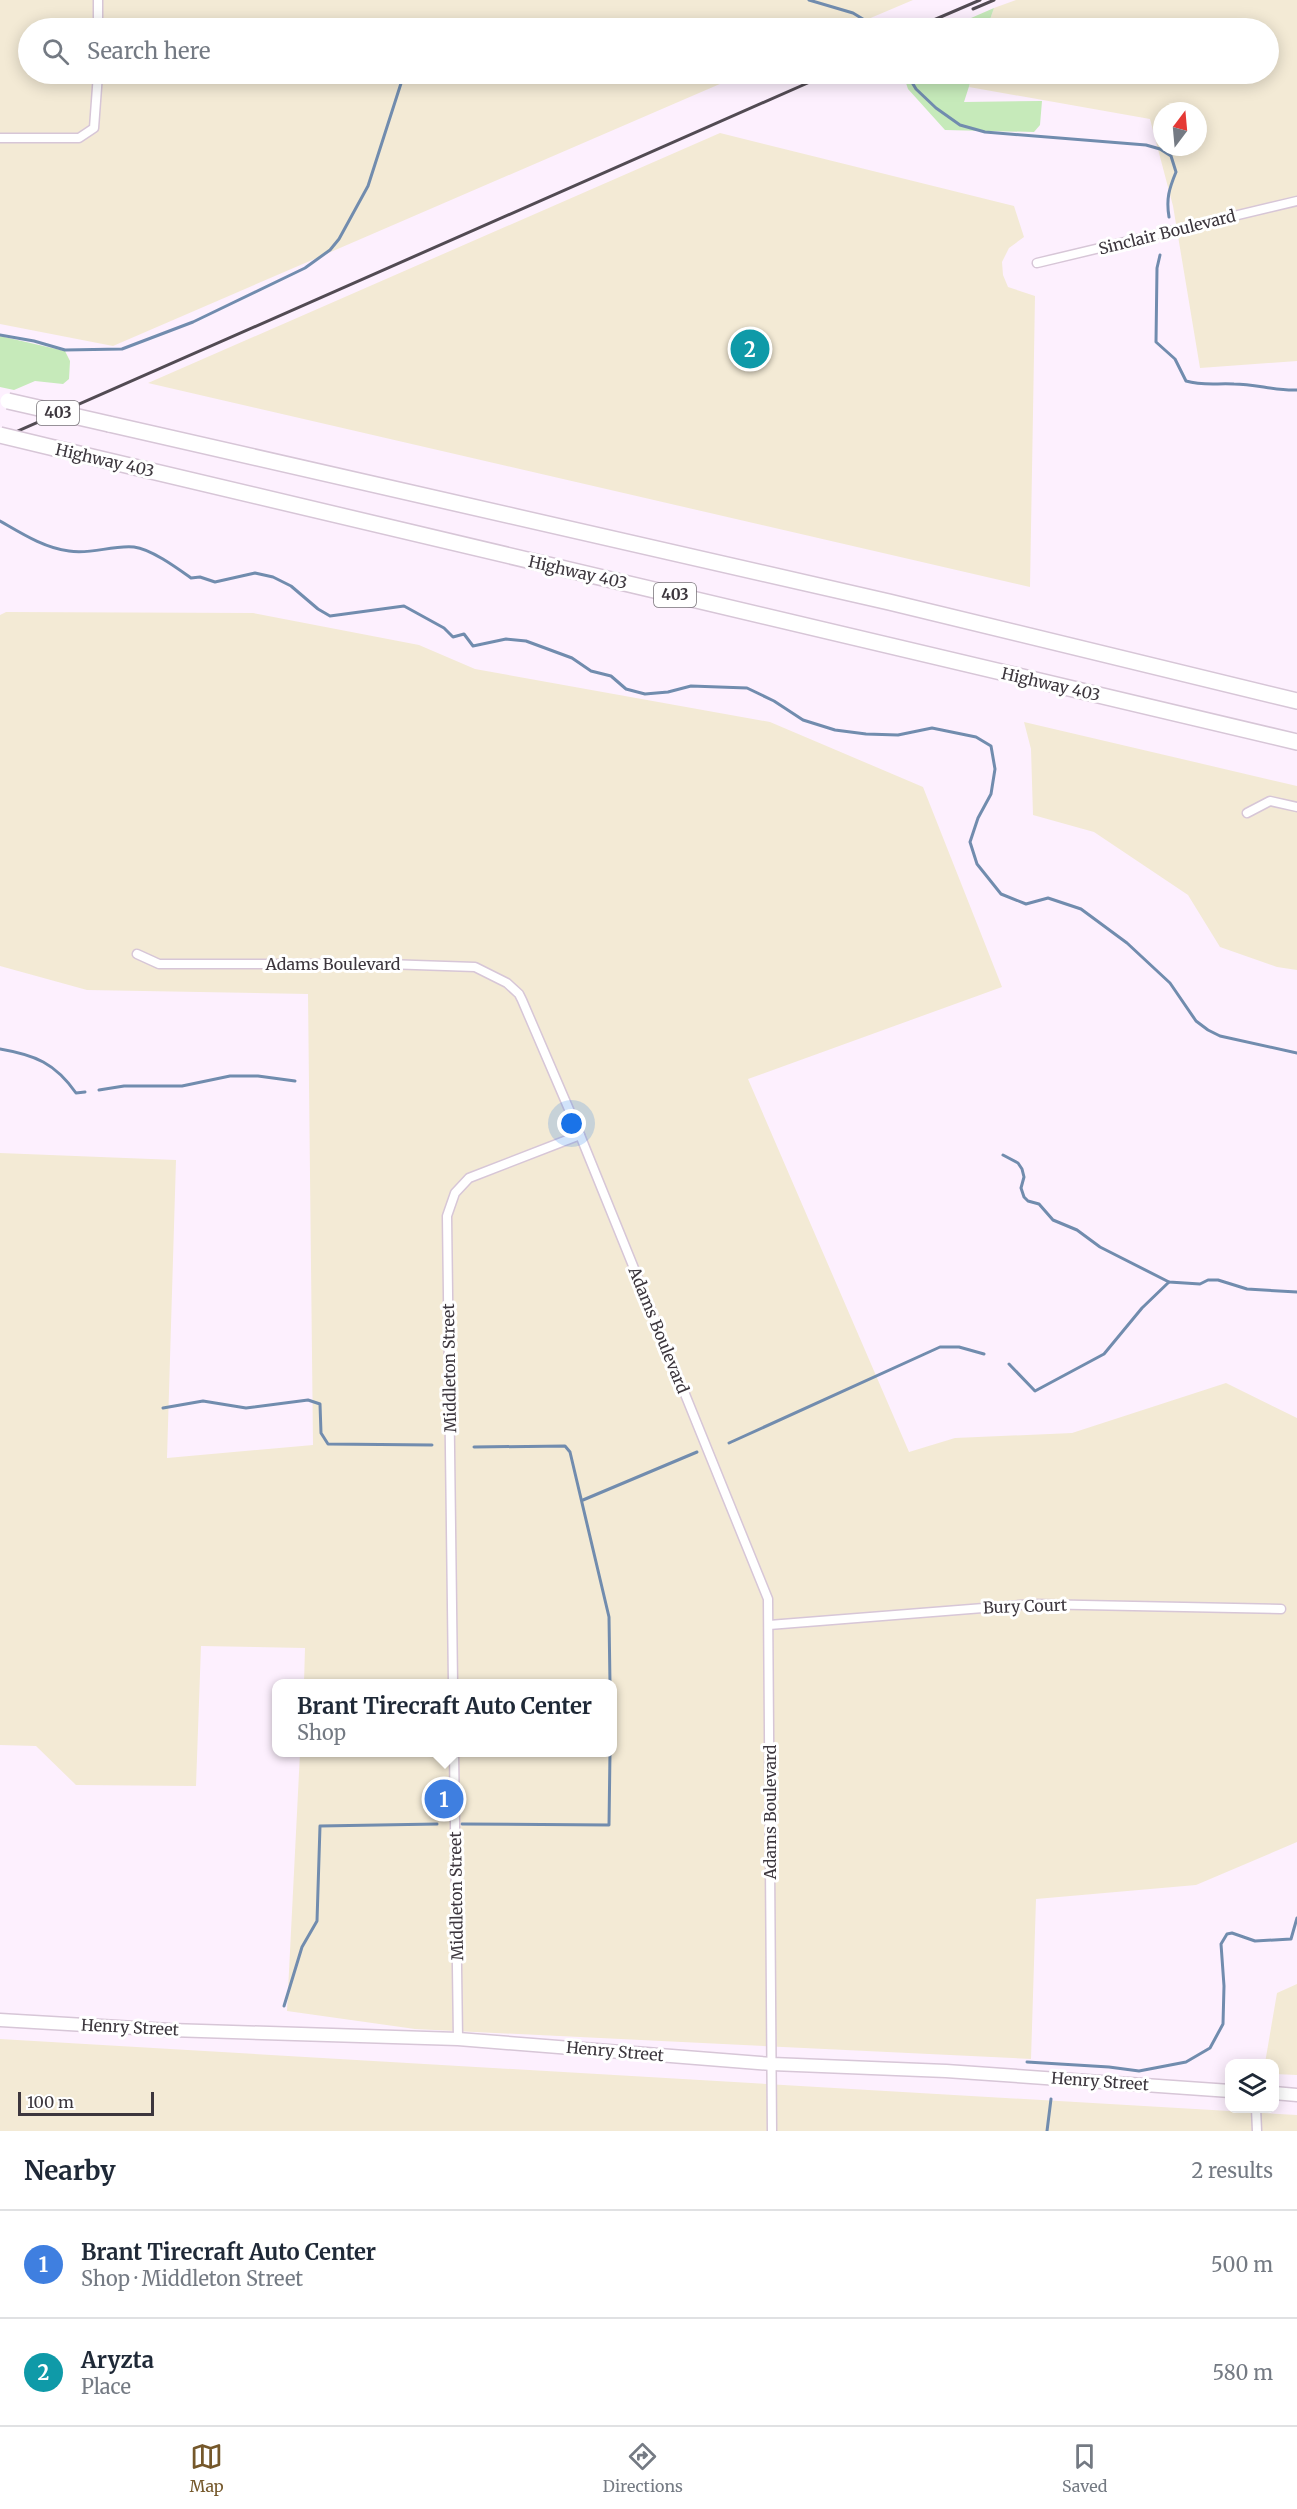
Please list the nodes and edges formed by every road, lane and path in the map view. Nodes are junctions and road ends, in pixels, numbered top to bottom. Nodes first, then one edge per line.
1 (98, 0) edge
2 (98, 18) edge
3 (97, 84) edge
4 (0, 138) edge
5 (1297, 201) edge
6 (1037, 263) dead end
7 (4, 400) edge
8 (0, 435) edge
9 (1297, 701) edge
10 (1297, 742) edge
11 (1297, 807) edge
12 (1247, 813) dead end
13 (137, 954) dead end
14 (580, 1135) junction
15 (1281, 1609) dead end
16 (769, 1625) junction
17 (453, 1679) edge
18 (454, 1757) edge
19 (0, 2020) edge
20 (458, 2038) junction
21 (772, 2064) junction
22 (1225, 2091) edge
23 (1279, 2093) edge
24 (1297, 2095) edge
25 (1256, 2113) edge
26 (772, 2131) edge
27 (1257, 2131) edge

1 - 2 street
3 - 4 street
5 - 6 street, Sinclair Boulevard
7 - 9 highway, 403, bridge
8 - 10 highway, Highway 403 / 403, bridge
11 - 12 street
13 - 14 street, Adams Boulevard
14 - 16 street, Adams Boulevard
14 - 17 street, Middleton Street
15 - 16 street, Bury Court
16 - 21 street, Adams Boulevard
18 - 20 street, Middleton Street
19 - 20 main road, Henry Street
20 - 21 main road, Henry Street
21 - 22 main road, Henry Street
21 - 26 street, Adams Boulevard
23 - 24 main road
25 - 27 street

